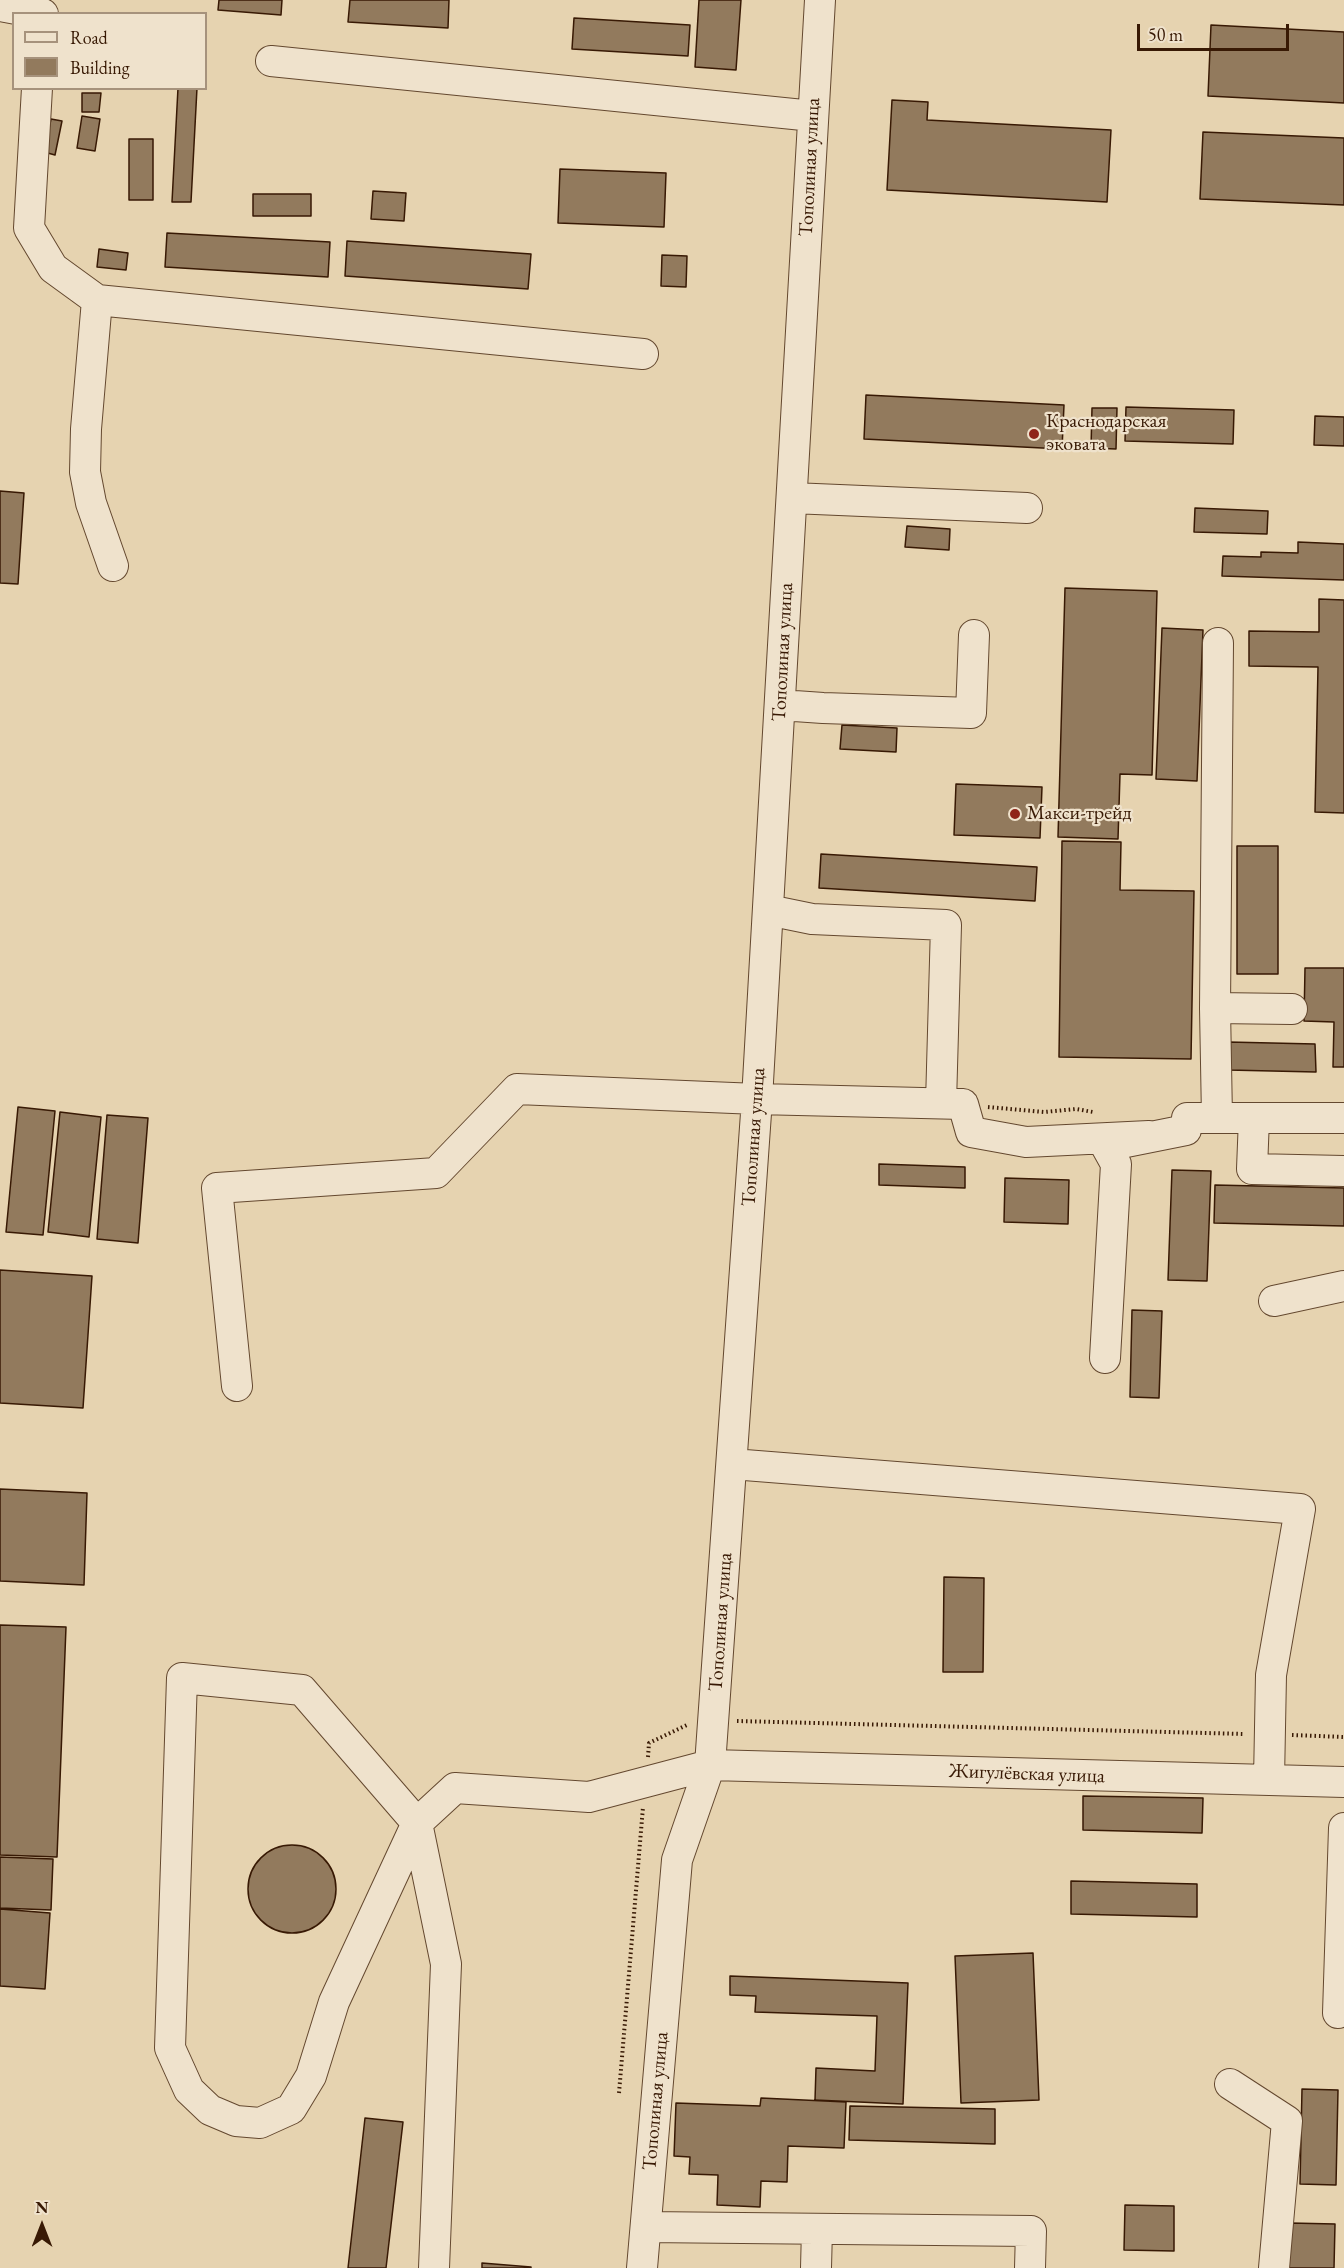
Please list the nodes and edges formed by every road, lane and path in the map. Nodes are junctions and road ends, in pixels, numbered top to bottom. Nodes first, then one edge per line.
1 (820, 0) edge
2 (0, 6) edge
3 (37, 12) edge
4 (270, 61) dead end
5 (37, 90) edge
6 (813, 116) junction
7 (97, 300) junction
8 (642, 354) dead end
9 (792, 498) junction
10 (1027, 508) dead end
11 (113, 566) dead end
12 (974, 635) dead end
13 (1218, 643) dead end
14 (780, 705) junction
15 (768, 910) junction
16 (1215, 1008) junction
17 (1292, 1009) dead end
18 (757, 1099) junction
19 (952, 1104) junction
20 (1098, 1113) dead end
21 (1217, 1118) junction
22 (1254, 1118) junction
23 (1344, 1118) edge
24 (1149, 1136) junction
25 (1344, 1171) edge
26 (1344, 1286) edge
27 (1274, 1301) dead end
28 (1105, 1358) dead end
29 (237, 1386) dead end
30 (732, 1464) junction
31 (710, 1766) junction
32 (1269, 1780) junction
33 (1344, 1782) edge
34 (417, 1823) junction
35 (1344, 1828) edge
36 (1338, 2013) dead end
37 (1230, 2084) dead end
38 (646, 2228) junction
39 (818, 2229) junction
40 (434, 2268) edge
41 (642, 2268) edge
42 (816, 2268) edge
43 (1030, 2268) edge
44 (1274, 2268) edge

1 - 6 street, Тополиная улица
2 - 3 street
4 - 6 street
5 - 7 street
6 - 9 street, Тополиная улица
7 - 8 street
7 - 11 street
9 - 10 street
9 - 14 street, Тополиная улица
12 - 14 street
13 - 16 street
14 - 15 street, Тополиная улица
15 - 18 street, Тополиная улица
15 - 19 street
16 - 17 street
16 - 21 street
18 - 19 street
18 - 29 street
18 - 30 street, Тополиная улица
19 - 20 path
19 - 24 street
21 - 22 street
21 - 24 street
22 - 23 street
22 - 25 street
24 - 28 street
26 - 27 street
30 - 31 street, Тополиная улица
30 - 32 street
31 - 32 street, Жигулёвская улица
31 - 34 street, Жигулёвская улица
31 - 38 street, Тополиная улица
32 - 33 street, Жигулёвская улица
34 - 34 street
34 - 40 street
35 - 36 street
37 - 44 street
38 - 39 street
38 - 41 street, Тополиная улица
39 - 42 street
39 - 43 street

